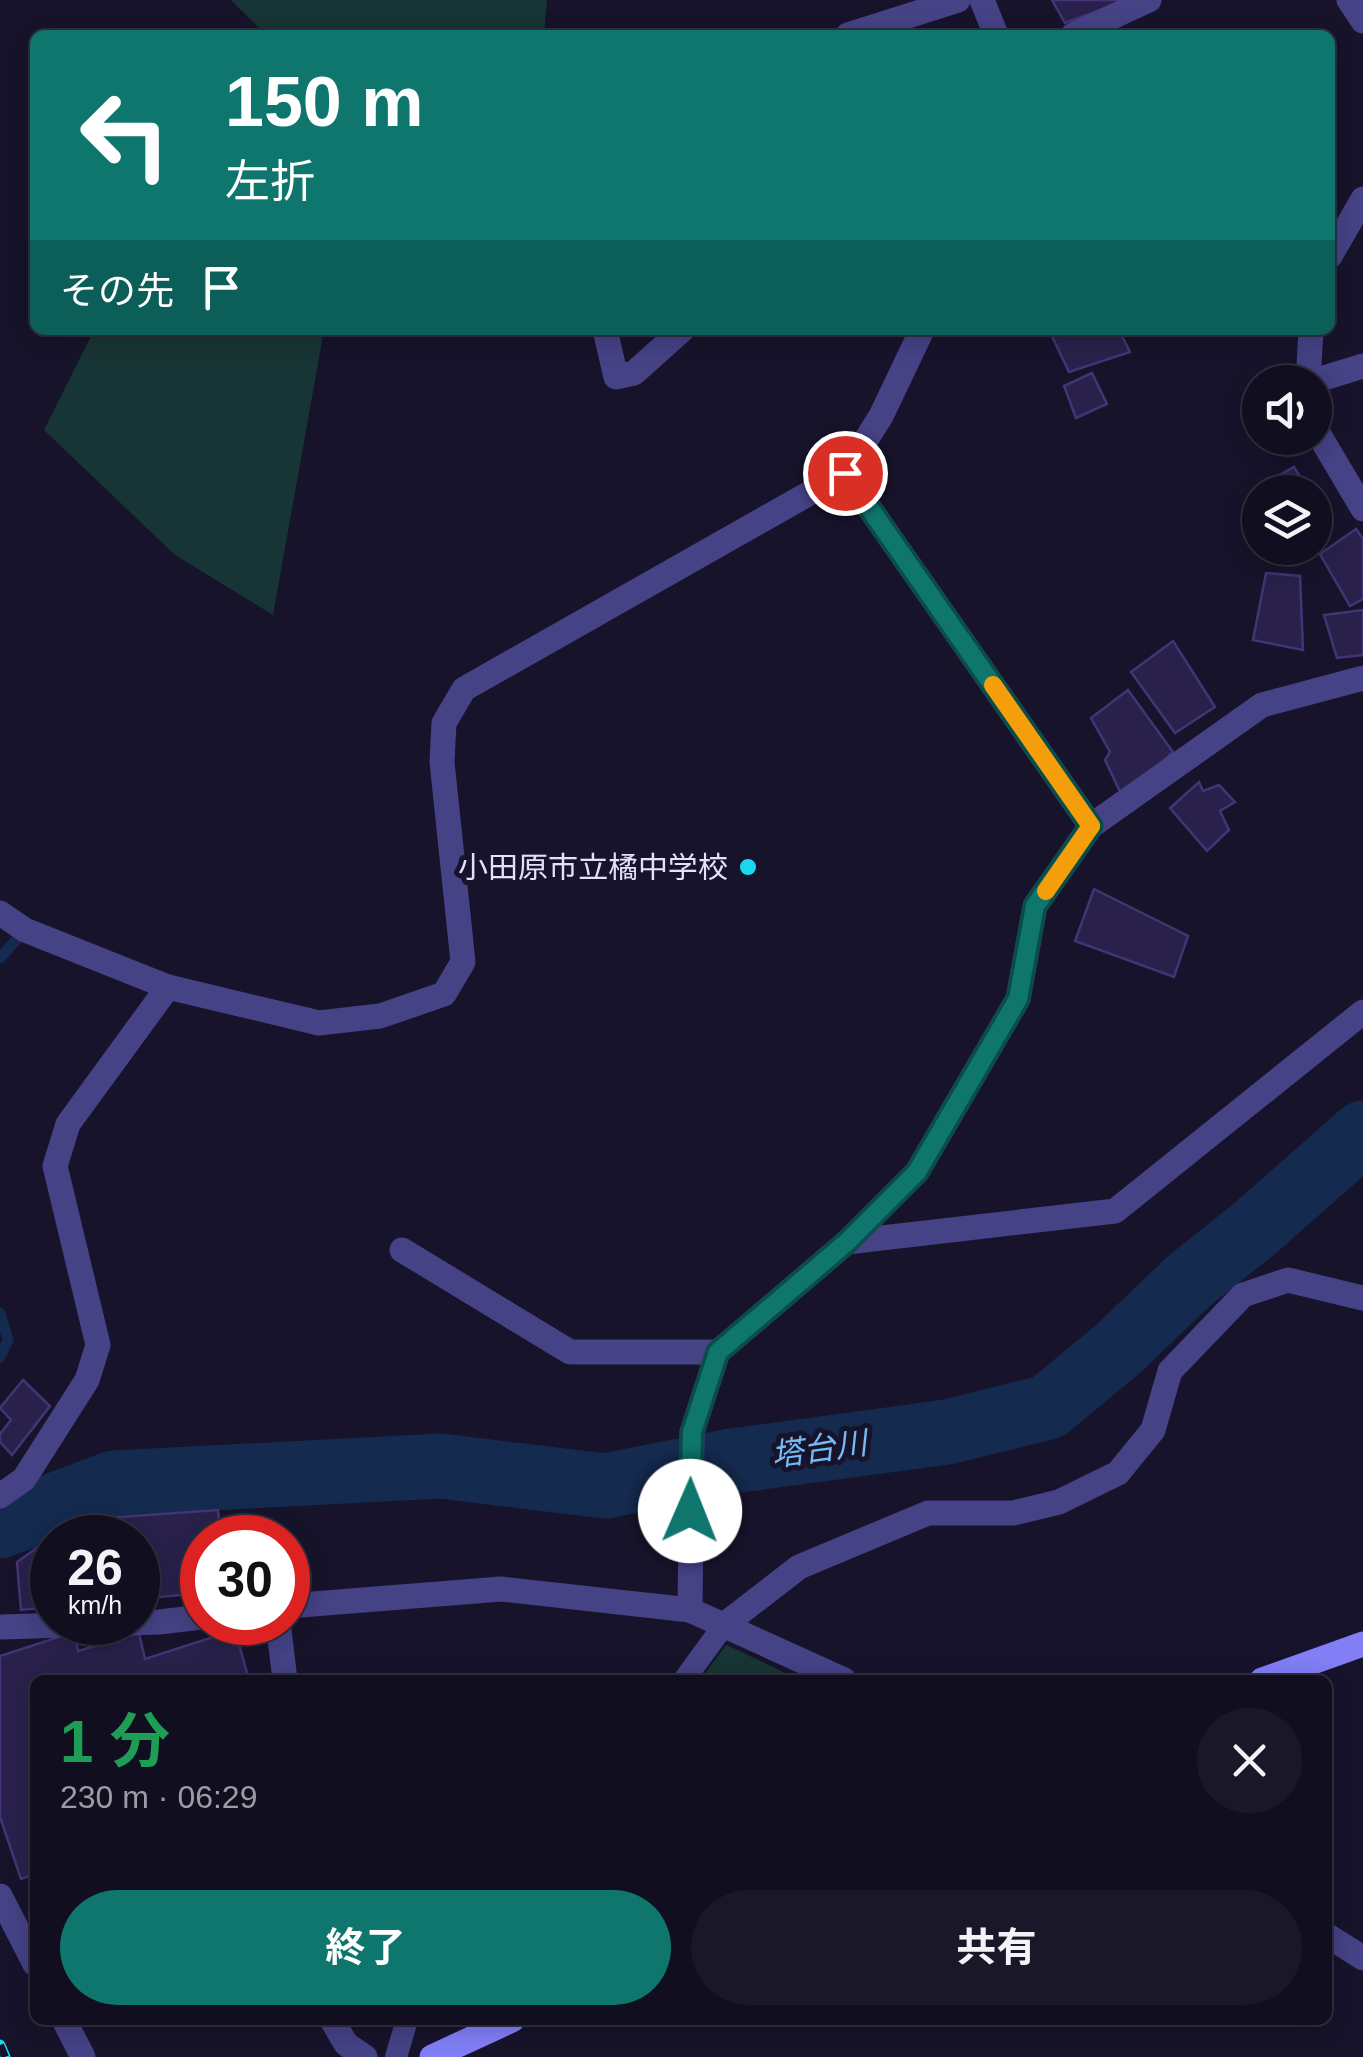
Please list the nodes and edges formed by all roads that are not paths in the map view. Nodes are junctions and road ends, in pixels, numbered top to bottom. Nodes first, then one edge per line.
1 (958, 0) edge
2 (982, 0) edge
3 (1149, 0) edge
4 (1349, 0) edge
5 (1363, 21) edge
6 (864, 30) edge
7 (994, 30) edge
8 (1084, 30) edge
9 (1363, 199) edge
10 (1335, 247) edge
11 (606, 335) edge
12 (676, 335) edge
13 (920, 335) edge
14 (1311, 335) edge
15 (1310, 365) edge
16 (1363, 366) edge
17 (1332, 375) edge
18 (1331, 455) edge
19 (845, 473) junction
20 (1363, 509) edge
21 (1363, 678) edge
22 (1091, 826) junction
23 (0, 913) edge
24 (168, 988) junction
25 (1363, 1012) edge
26 (847, 1242) junction
27 (402, 1250) dead end
28 (1363, 1298) edge
29 (718, 1352) junction
30 (0, 1496) edge
31 (310, 1604) edge
32 (690, 1610) junction
33 (180, 1619) edge
34 (724, 1626) junction
35 (2, 1627) edge
36 (1363, 1644) edge
37 (281, 1645) edge
38 (285, 1675) edge
39 (688, 1675) edge
40 (833, 1675) edge
41 (1276, 1675) edge
42 (0, 1896) edge
43 (1332, 1939) edge
44 (30, 1954) edge
45 (1363, 1958) edge
46 (67, 2025) edge
47 (335, 2025) edge
48 (405, 2025) edge
49 (501, 2025) edge
50 (83, 2057) edge
51 (364, 2057) edge
52 (396, 2057) edge
53 (432, 2057) edge

1 - 6 street
2 - 7 street
3 - 8 street
4 - 5 street
9 - 10 street
11 - 12 street
13 - 19 street
14 - 15 street
16 - 17 street
18 - 20 street
19 - 22 street
19 - 24 street
21 - 22 street
22 - 26 street
23 - 24 street
24 - 30 street
25 - 26 street
26 - 29 street
27 - 29 street
28 - 34 street
29 - 32 street
31 - 32 street
32 - 34 street
33 - 35 street
34 - 39 lane
34 - 40 street
36 - 41 main road
37 - 38 street
42 - 44 street
43 - 45 street
46 - 50 street
47 - 51 street
48 - 52 lane
49 - 53 main road

